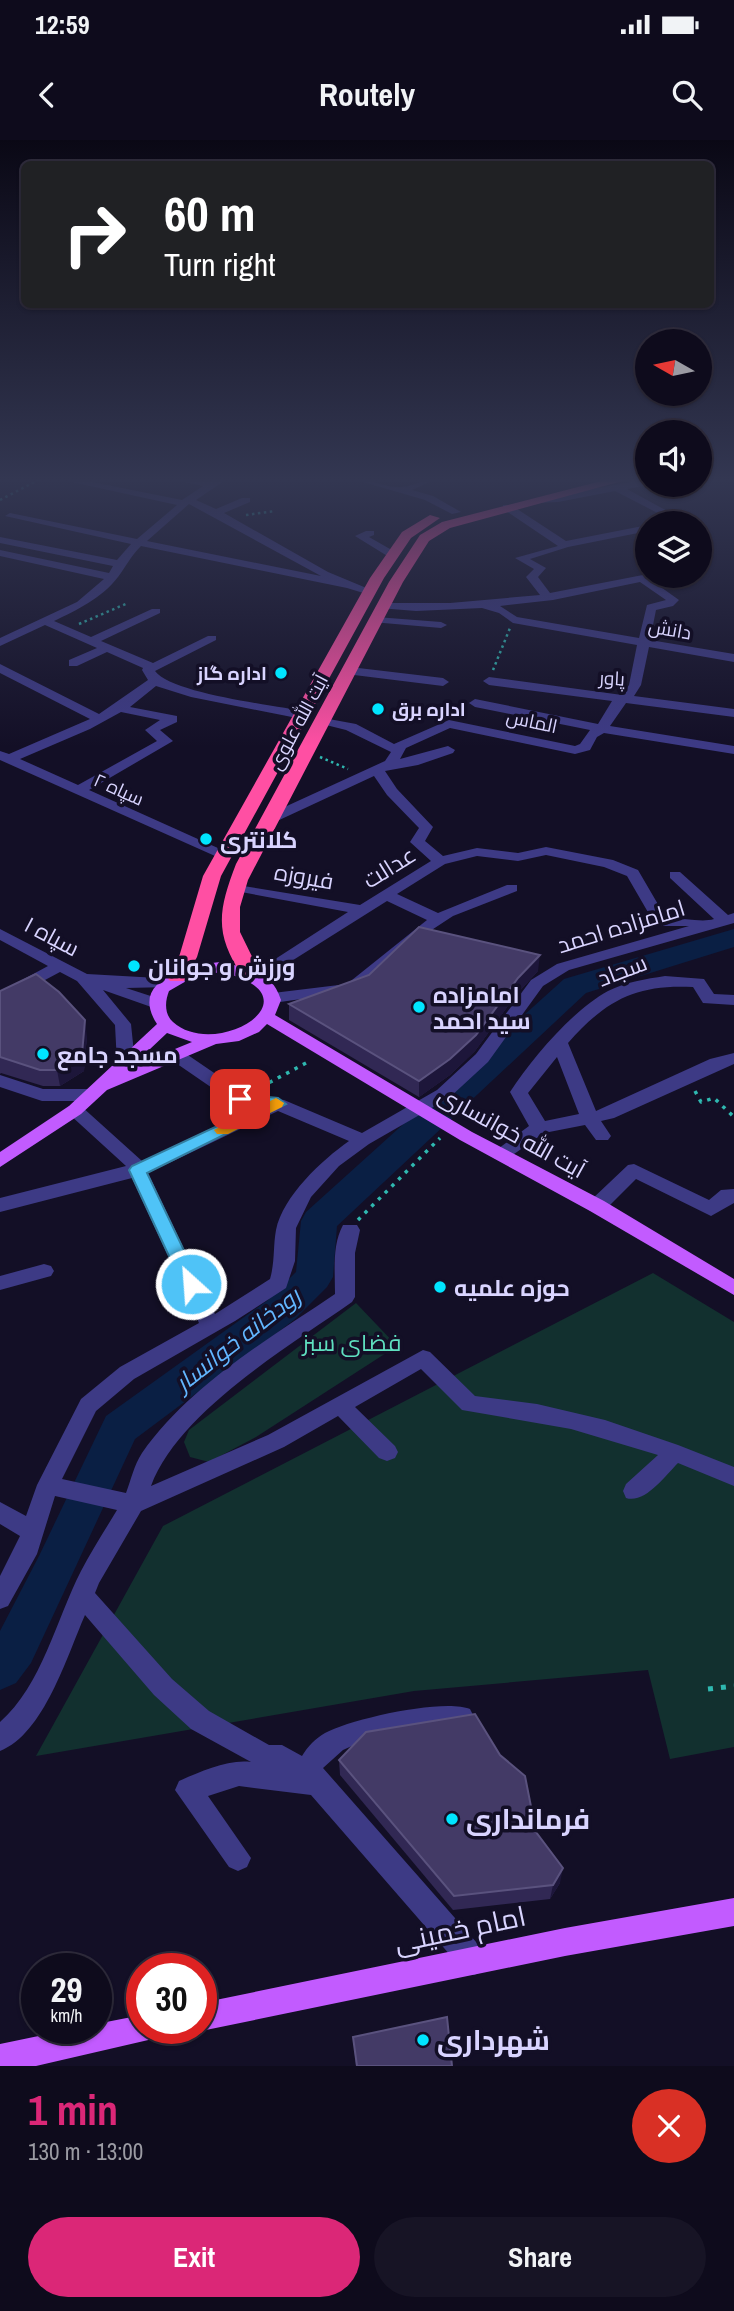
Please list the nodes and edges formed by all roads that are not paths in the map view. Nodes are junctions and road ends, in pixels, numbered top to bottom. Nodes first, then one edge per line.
1 (65, 567) edge
2 (118, 567) edge
3 (262, 567) edge
4 (315, 567) edge
5 (386, 567) edge
6 (407, 567) edge
7 (539, 567) edge
8 (112, 577) junction
9 (635, 580) edge
10 (346, 585) junction
11 (655, 588) edge
12 (370, 592) junction
13 (546, 595) junction
14 (481, 604) junction
15 (156, 611) dead end
16 (380, 613) junction
17 (44, 621) junction
18 (441, 625) dead end
19 (212, 638) dead end
20 (91, 641) junction
21 (0, 642) edge
22 (644, 643) junction
23 (107, 648) junction
24 (734, 658) edge
25 (73, 663) dead end
26 (0, 668) edge
27 (349, 671) junction
28 (154, 673) junction
29 (443, 681) dead end
30 (489, 681) dead end
31 (624, 699) junction
32 (475, 703) dead end
33 (118, 708) junction
34 (734, 713) edge
35 (302, 715) junction
36 (99, 719) junction
37 (323, 720) junction
38 (603, 729) junction
39 (400, 749) junction
40 (448, 750) dead end
41 (734, 750) edge
42 (4, 757) edge
43 (377, 770) junction
44 (78, 791) junction
45 (270, 819) junction
46 (224, 856) junction
47 (440, 862) junction
48 (675, 875) dead end
49 (236, 887) junction
50 (512, 888) dead end
51 (386, 895) junction
52 (363, 910) junction
53 (438, 919) junction
54 (729, 919) edge
55 (705, 926) junction
56 (419, 932) junction
57 (0, 934) edge
58 (445, 939) edge
59 (378, 944) dead end
60 (397, 951) junction
61 (537, 961) edge
62 (60, 966) junction
63 (563, 967) junction
64 (254, 975) junction
65 (83, 978) junction
66 (328, 979) dead end
67 (174, 980) junction
68 (311, 994) junction
69 (273, 998) junction
70 (0, 999) edge
71 (734, 1000) edge
72 (157, 1004) junction
73 (267, 1017) junction
74 (166, 1025) junction
75 (212, 1040) junction
76 (560, 1043) junction
77 (176, 1055) junction
78 (734, 1058) edge
79 (126, 1063) junction
80 (0, 1081) edge
81 (97, 1090) junction
82 (278, 1104) junction
83 (75, 1110) junction
84 (421, 1110) junction
85 (590, 1118) junction
86 (538, 1128) junction
87 (602, 1136) dead end
88 (363, 1140) junction
89 (501, 1154) junction
90 (2, 1157) edge
91 (138, 1170) junction
92 (734, 1196) edge
93 (0, 1206) edge
94 (597, 1206) junction
95 (350, 1230) road end
96 (44, 1271) dead end
97 (0, 1283) edge
98 (734, 1288) edge
99 (211, 1326) junction
100 (340, 1405) junction
101 (387, 1452) dead end
102 (675, 1453) junction
103 (734, 1477) edge
104 (48, 1485) junction
105 (634, 1491) dead end
106 (133, 1504) junction
107 (0, 1512) edge
108 (33, 1532) junction
109 (82, 1595) junction
110 (0, 1598) edge
111 (461, 1717) edge
112 (0, 1739) edge
113 (317, 1782) junction
114 (238, 1858) dead end
115 (734, 1912) edge
116 (474, 1961) junction
117 (217, 2014) edge
118 (126, 2032) edge
119 (0, 2059) edge

1 - 8 street
2 - 8 street
3 - 10 street
4 - 10 street
5 - 12 highway, آیت الله علوی
6 - 16 highway, آیت الله علوی
7 - 13 street
8 - 17 street
9 - 13 street
10 - 12 street
11 - 22 street, الماس
12 - 35 highway, آیت الله علوی
13 - 14 street
14 - 16 street
14 - 22 street, دانش
15 - 20 street
16 - 18 street
16 - 27 highway, آیت الله علوی
17 - 20 street
17 - 21 street
19 - 28 street
20 - 23 street
22 - 24 street, دانش
22 - 31 street, الماس
23 - 25 street
23 - 28 street
26 - 36 street
27 - 29 street
27 - 37 highway, آیت الله علوی
28 - 33 street
28 - 35 street
30 - 31 street, پاور
31 - 34 street, پاور
31 - 38 street, الماس
32 - 38 street
33 - 36 street
33 - 44 street
35 - 46 highway, آیت الله علوی
36 - 42 street
37 - 39 street
37 - 45 highway, آیت الله علوی
38 - 39 street, الماس
38 - 41 street
39 - 43 street
40 - 43 street
42 - 44 street, سپاه ۲
43 - 45 street
43 - 47 street, عدالت
44 - 46 street, سپاه ۲
45 - 49 highway, آیت الله علوی
46 - 67 highway, آیت الله علوی
47 - 51 street, عدالت
47 - 55 street
48 - 54 street
49 - 52 street, فیروزه
49 - 64 highway, آیت الله علوی
50 - 53 street
51 - 52 street, عدالت
51 - 53 street
52 - 64 street, عدالت
53 - 56 street
54 - 55 street, امامزاده احمد
55 - 63 street, امامزاده احمد
56 - 58 street
56 - 60 street
57 - 62 street, سپاه ۱
59 - 60 street
60 - 68 street
61 - 63 street
62 - 65 street, سپاه ۱
62 - 70 street
63 - 84 street, امامزاده احمد
64 - 67 main road
64 - 69 main road
65 - 67 street
65 - 72 street
65 - 79 street
66 - 68 street
67 - 72 main road
68 - 69 street
69 - 73 main road
71 - 76 street, سجاد
72 - 74 main road
73 - 75 main road
73 - 84 main road, آیت الله خوانساری
74 - 75 main road
74 - 79 main road
75 - 77 main road
76 - 85 street
76 - 86 street, سجاد
77 - 81 main road
77 - 82 street
78 - 85 street
79 - 81 main road
80 - 81 street
81 - 83 main road
82 - 88 street
82 - 91 street
83 - 90 main road
83 - 91 street
84 - 88 street, امامزاده احمد
84 - 89 main road, آیت الله خوانساری
85 - 86 street
85 - 87 street
86 - 89 street
88 - 99 street, امامزاده احمد
89 - 94 main road, آیت الله خوانساری
91 - 93 street
91 - 99 street
92 - 94 street
94 - 98 main road, آیت الله خوانساری
95 - 106 street
96 - 97 street
99 - 104 street, امامزاده احمد
100 - 101 street
100 - 102 street
100 - 106 street
102 - 103 street
102 - 105 street
104 - 106 street
104 - 108 street, امامزاده احمد
106 - 109 street
107 - 108 street
108 - 110 street, امامزاده احمد
109 - 112 street
109 - 113 street
111 - 113 street
113 - 114 street
113 - 116 street
115 - 116 main road, امام خمینی
116 - 117 main road, امام خمینی
118 - 119 main road

